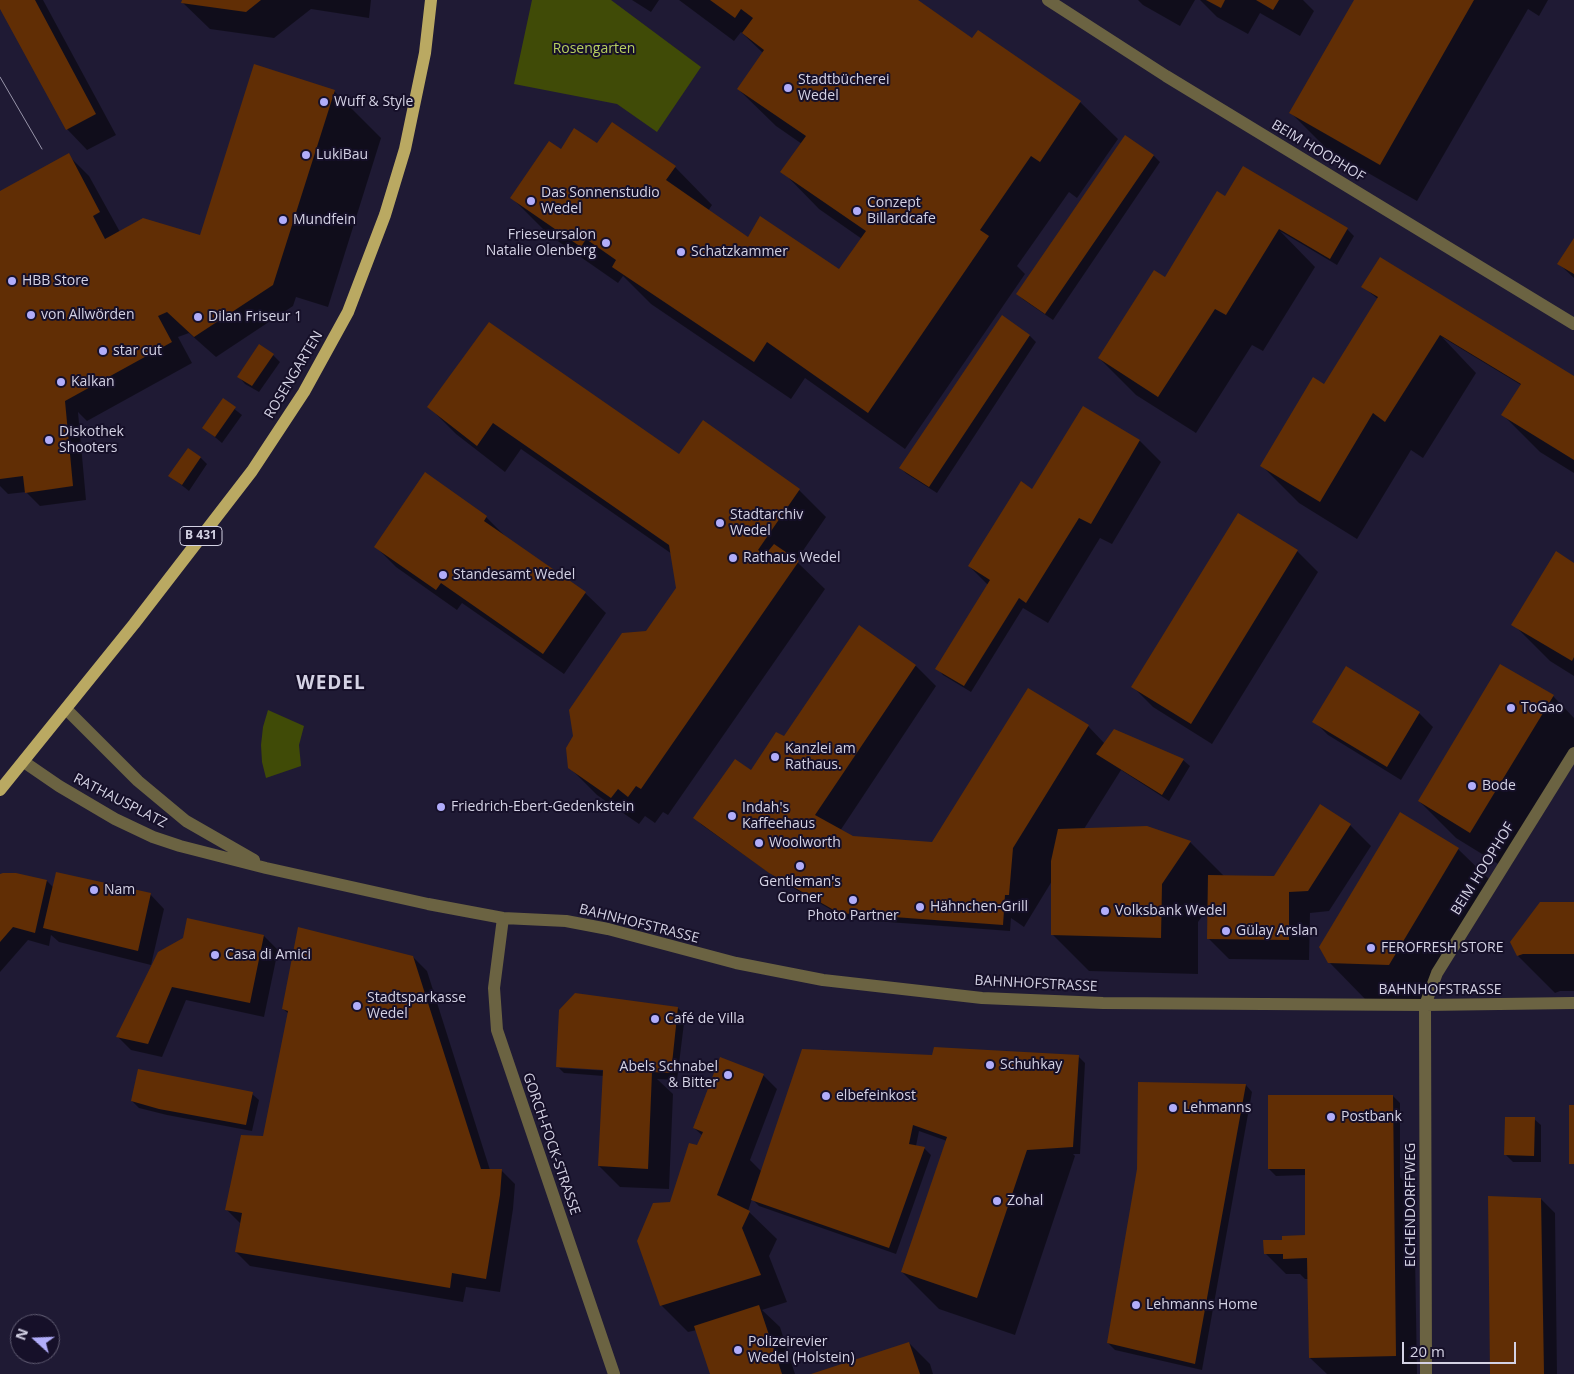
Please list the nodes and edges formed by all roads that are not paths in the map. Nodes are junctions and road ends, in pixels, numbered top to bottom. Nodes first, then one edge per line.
1 (432, 0) edge
2 (1048, 0) edge
3 (1574, 324) edge
4 (66, 709) junction
5 (1574, 753) edge
6 (24, 762) junction
7 (0, 790) edge
8 (266, 868) junction
9 (503, 918) junction
10 (1574, 1003) edge
11 (1425, 1005) junction
12 (614, 1374) edge
13 (1426, 1374) edge

1 - 4 main road, ROSENGARTEN / B 431
2 - 3 street, BEIM HOOPHOF
4 - 6 main road, B 431
4 - 8 street, RATHAUSPLATZ
5 - 11 street, BEIM HOOPHOF
6 - 7 main road, B 431
6 - 8 street, RATHAUSPLATZ
8 - 9 street, RATHAUSPLATZ
9 - 11 street, BAHNHOFSTRASSE
9 - 12 street, GORCH-FOCK-STRASSE
10 - 11 street, BAHNHOFSTRASSE
11 - 13 street, EICHENDORFFWEG

